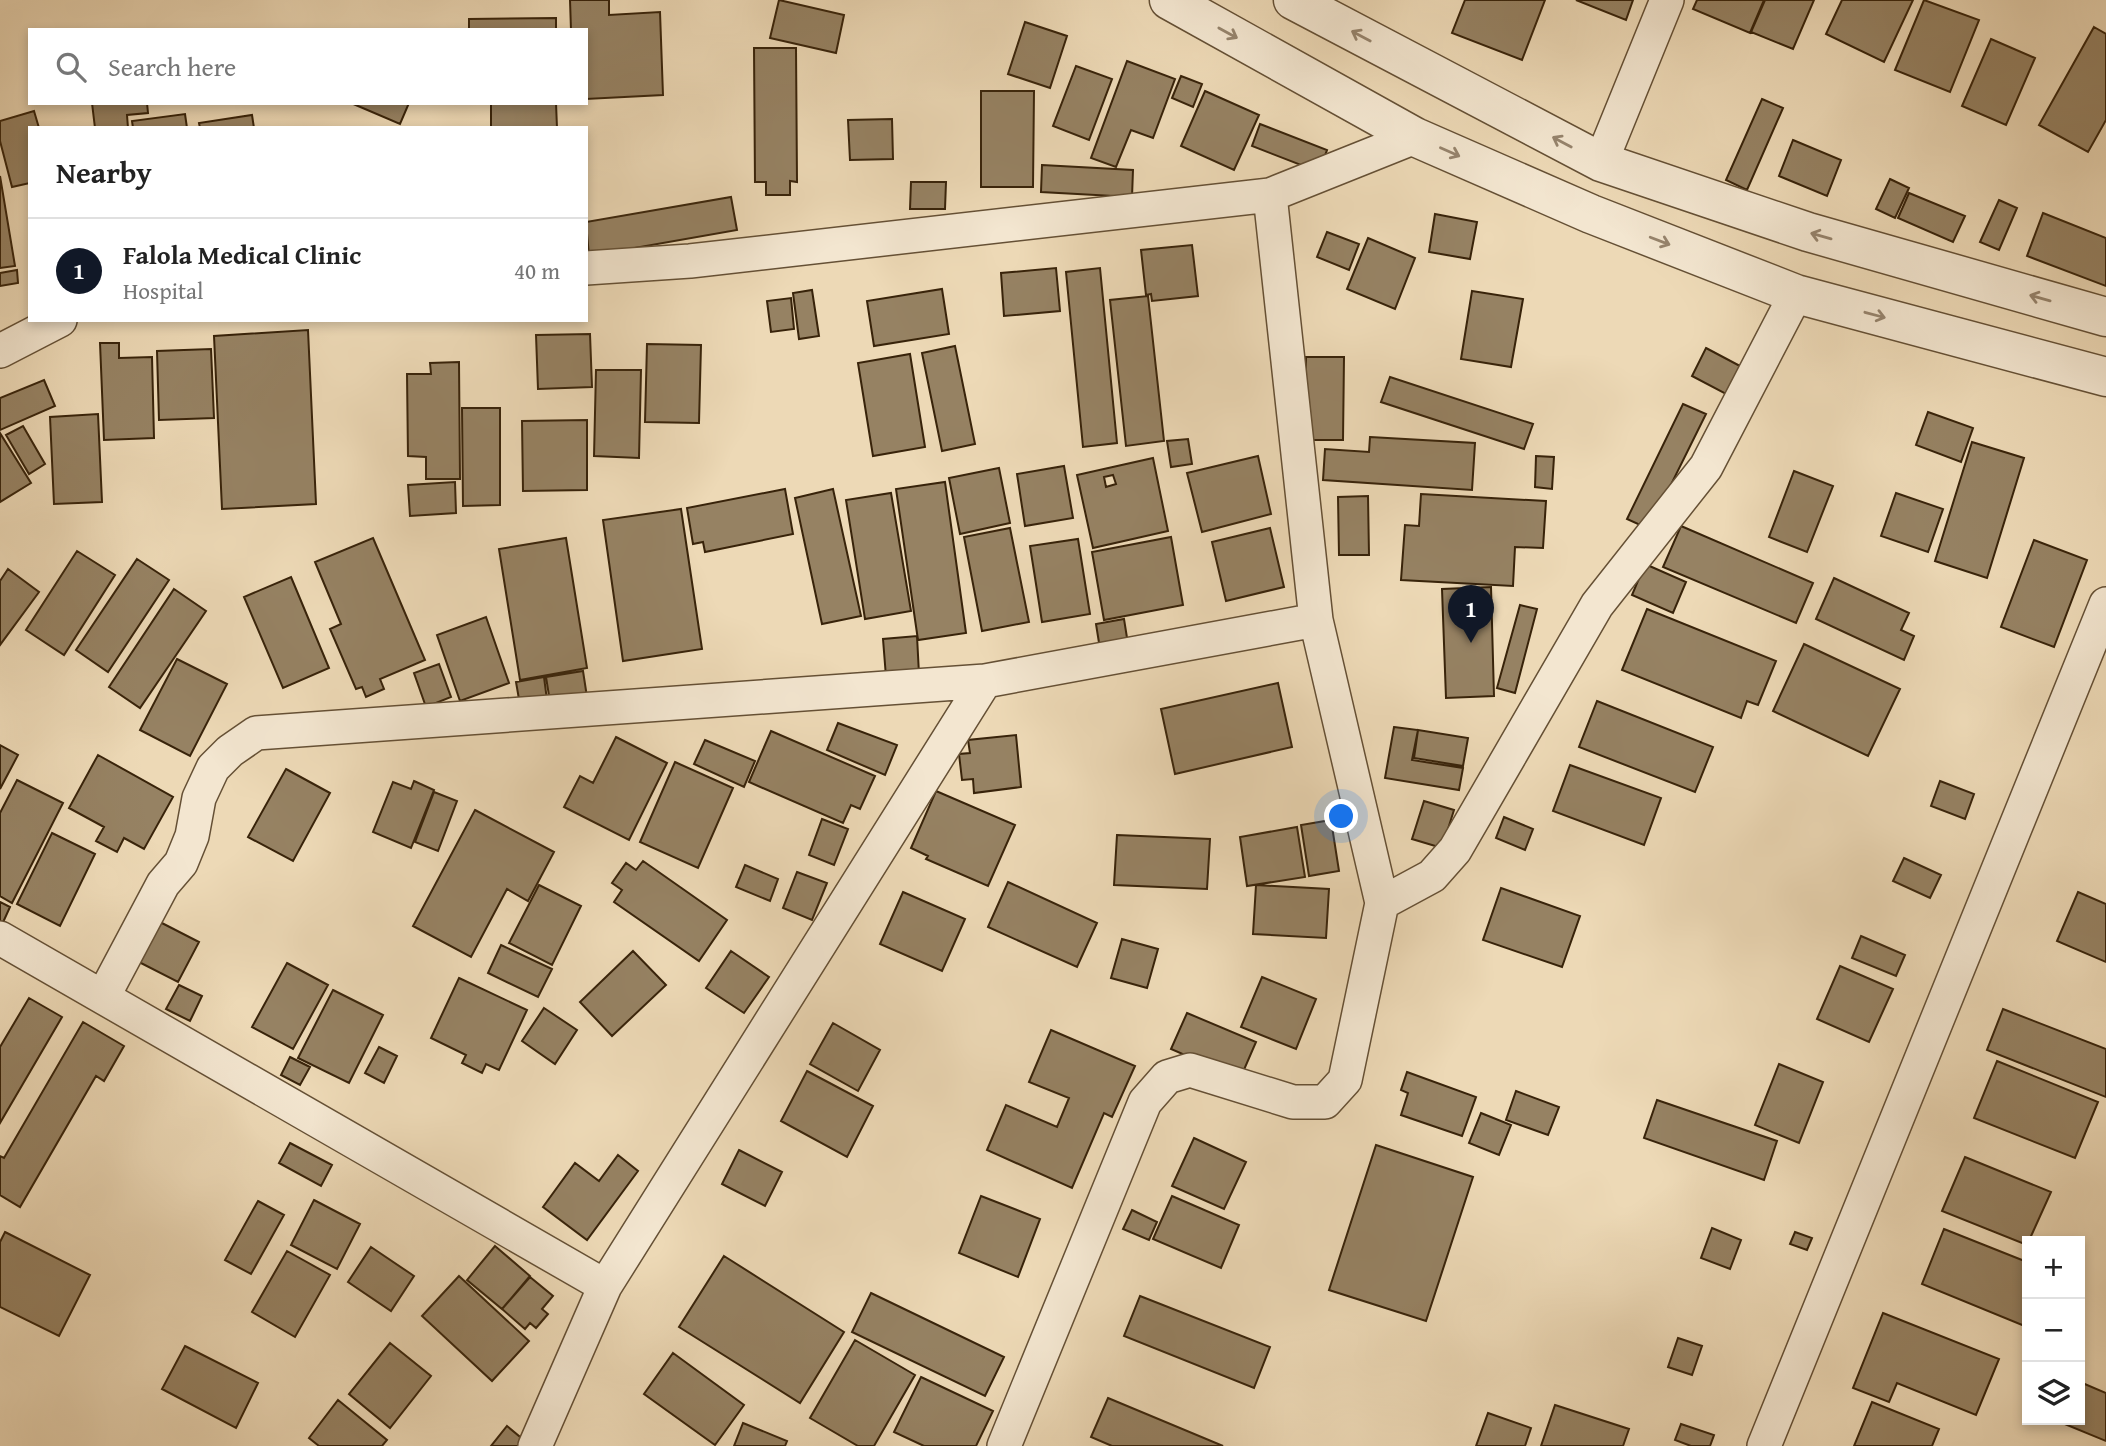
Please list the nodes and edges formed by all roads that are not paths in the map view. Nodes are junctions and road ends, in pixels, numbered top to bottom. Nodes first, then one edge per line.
1 (1169, 0) edge
2 (1293, 0) edge
3 (1667, 0) edge
4 (1415, 137) junction
5 (1601, 162) junction
6 (1270, 195) junction
7 (588, 268) edge
8 (1796, 294) junction
9 (2106, 317) edge
10 (56, 322) edge
11 (0, 351) edge
12 (2106, 377) edge
13 (2106, 604) edge
14 (1316, 620) junction
15 (985, 681) junction
16 (1382, 903) junction
17 (0, 938) edge
18 (103, 997) junction
19 (605, 1286) junction
20 (540, 1444) edge
21 (1004, 1446) edge
22 (1764, 1446) edge

1 -> 4 street
5 -> 2 street
3 - 5 street
4 - 6 street
4 -> 8 street
9 -> 5 street
6 - 7 street
6 - 14 street
8 -> 12 street
8 - 16 street
10 - 11 street
13 - 22 street
14 - 15 street
14 - 16 street
15 - 18 street
15 - 19 street
16 - 21 street
17 - 18 street
18 - 19 street
19 - 20 street

